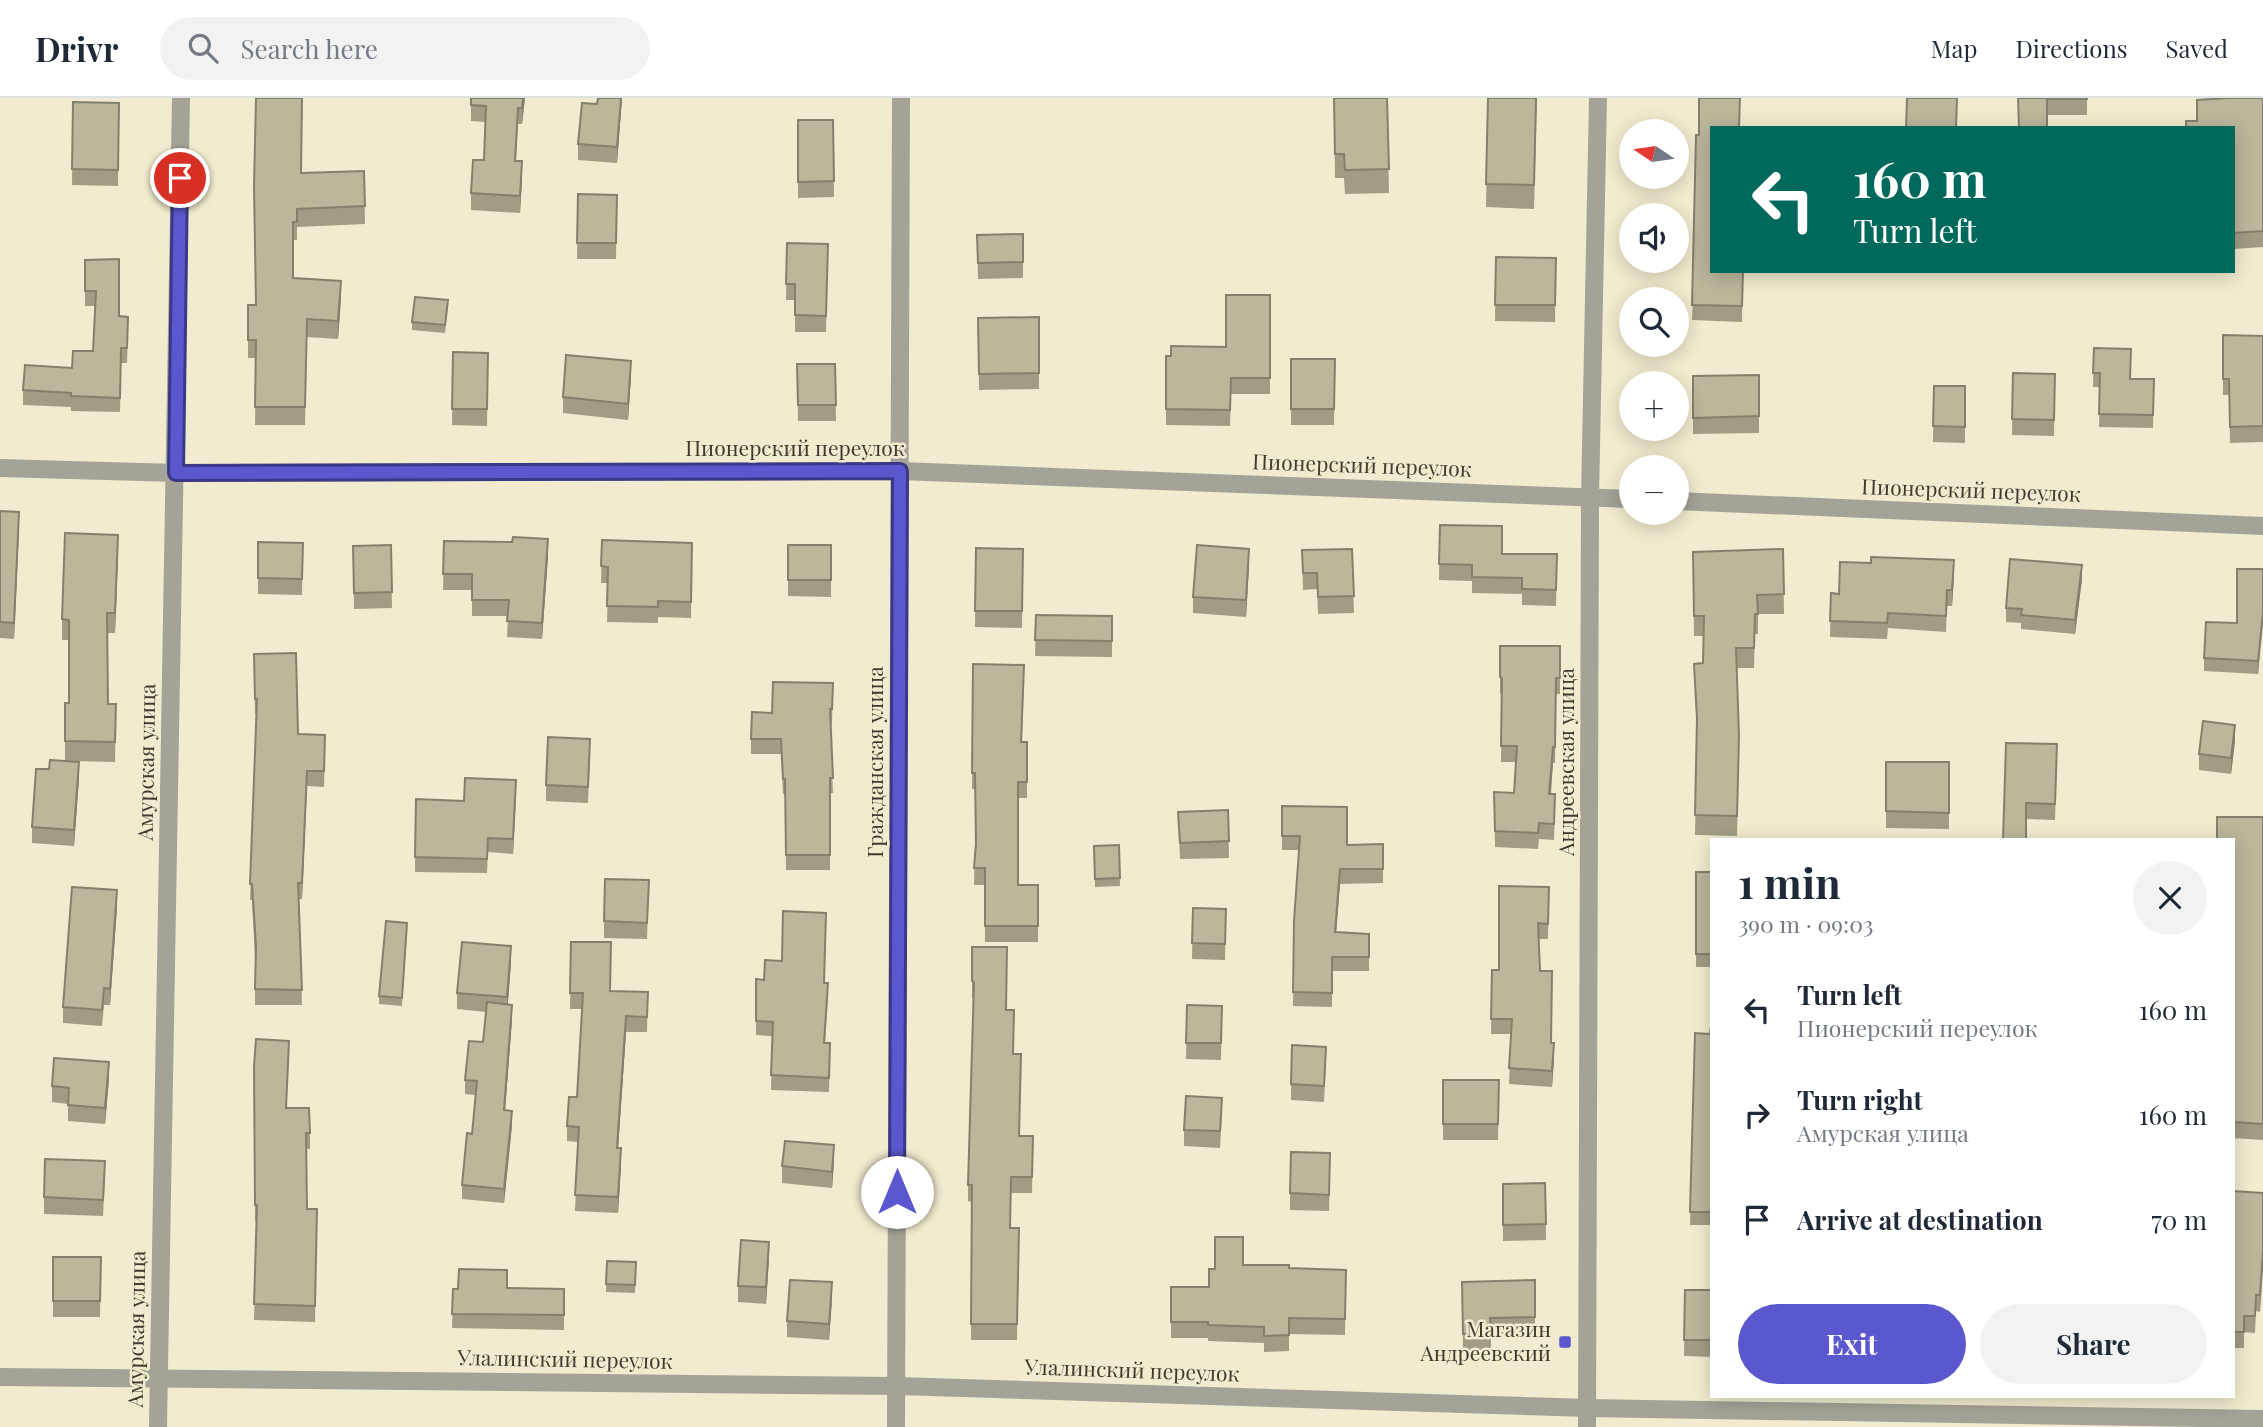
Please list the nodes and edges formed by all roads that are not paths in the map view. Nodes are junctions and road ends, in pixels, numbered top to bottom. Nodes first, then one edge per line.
1 (181, 98) edge
2 (901, 98) edge
3 (1598, 98) edge
4 (0, 468) edge
5 (900, 471) junction
6 (176, 473) junction
7 (1590, 498) junction
8 (1619, 499) edge
9 (1689, 502) edge
10 (2263, 526) edge
11 (0, 1377) edge
12 (158, 1377) junction
13 (897, 1386) junction
14 (1587, 1408) junction
15 (2263, 1419) edge
16 (158, 1427) edge
17 (897, 1427) edge
18 (1587, 1427) edge

1 - 6 street, Амурская улица
2 - 5 street, Гражданская улица
3 - 7 street, Андреевская улица
4 - 6 street, Пионерский переулок
5 - 6 street, Пионерский переулок
5 - 7 street, Пионерский переулок
5 - 13 street, Гражданская улица
6 - 12 street, Амурская улица
7 - 8 street, Пионерский переулок
7 - 14 street, Андреевская улица
9 - 10 street, Пионерский переулок
11 - 12 street, Улалинский переулок
12 - 13 street, Улалинский переулок
12 - 16 street, Амурская улица
13 - 14 street, Улалинский переулок
13 - 17 street, Гражданская улица
14 - 15 street, Улалинский переулок
14 - 18 street, Андреевская улица

